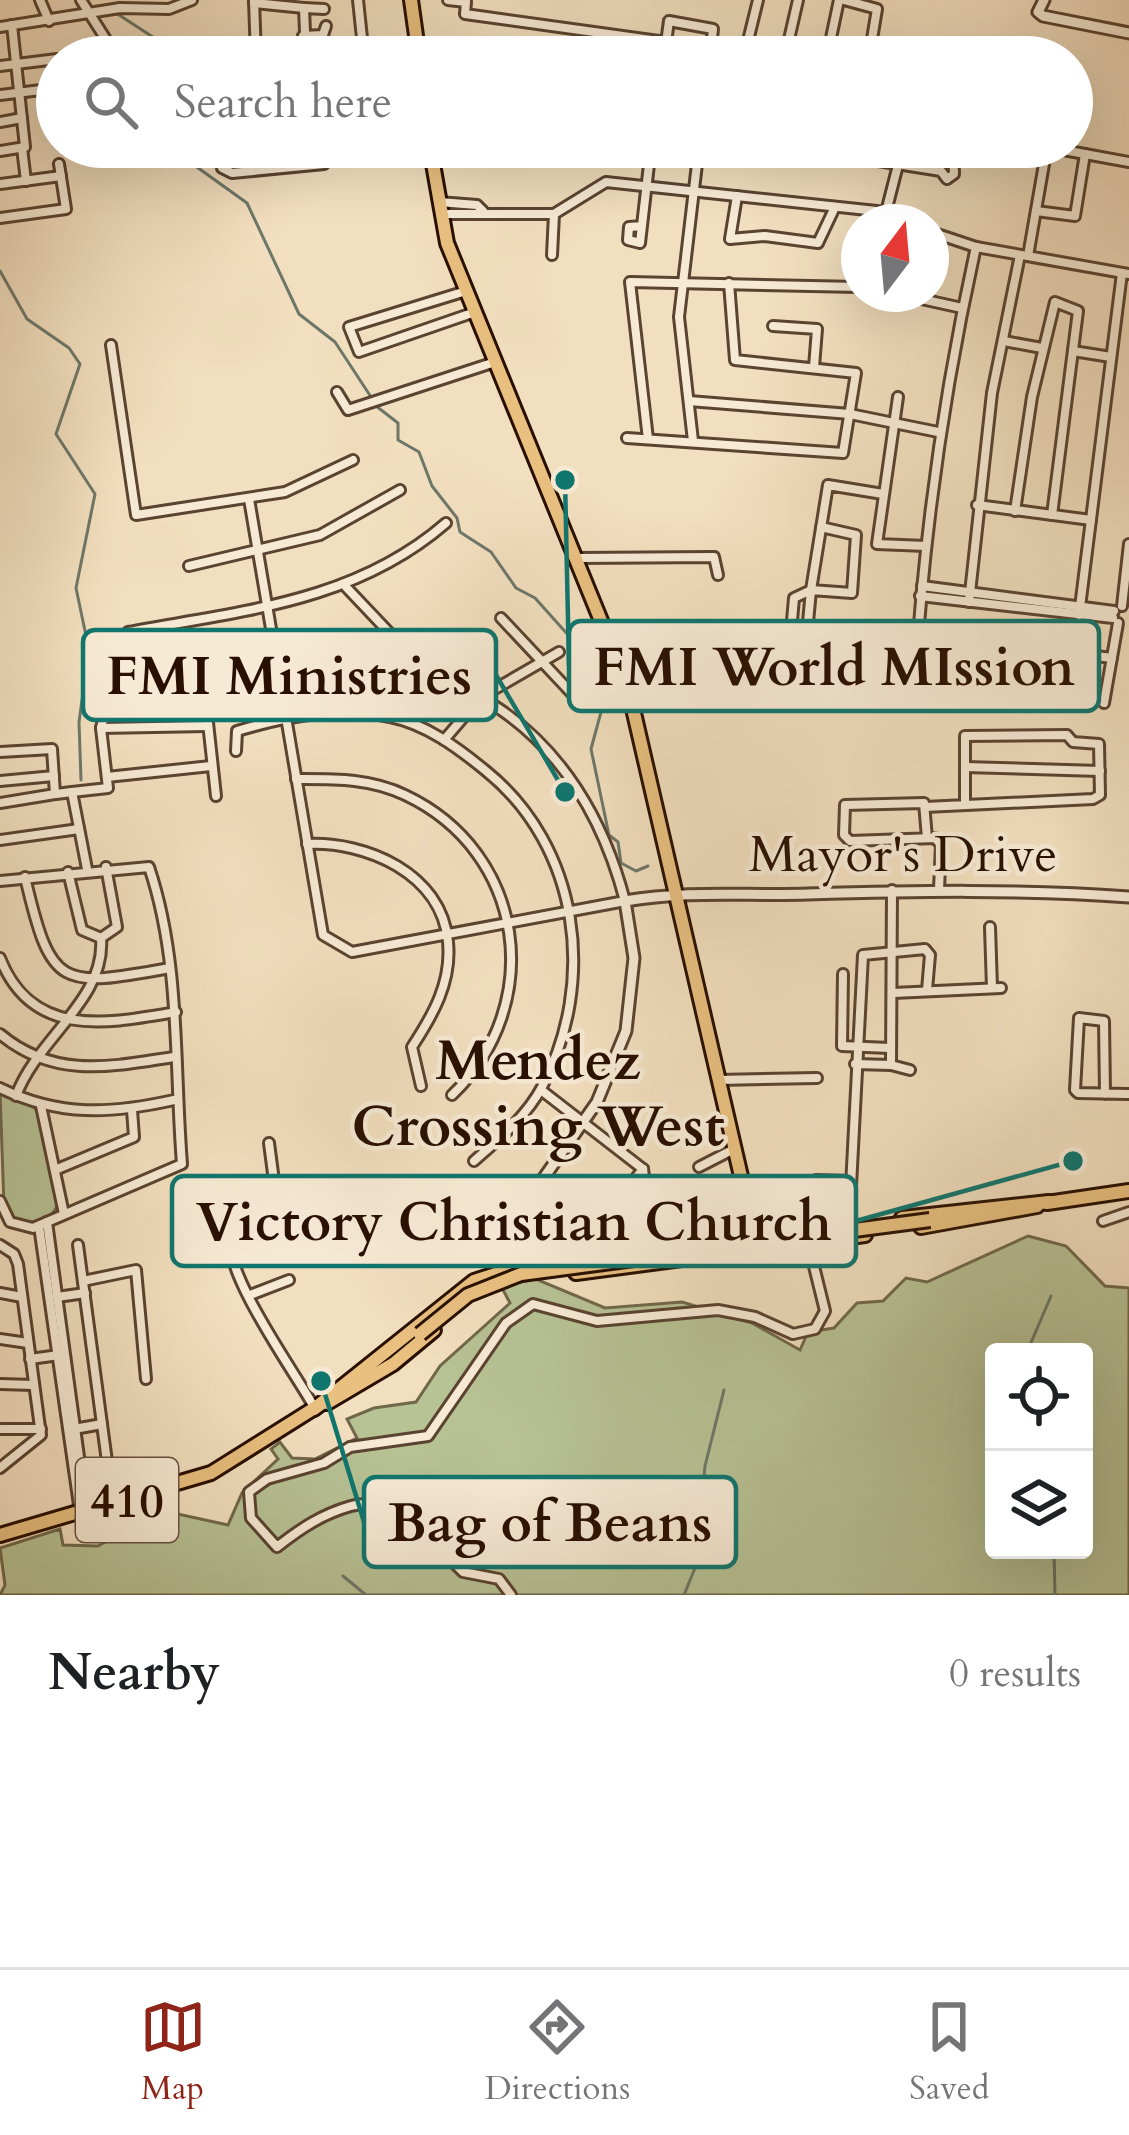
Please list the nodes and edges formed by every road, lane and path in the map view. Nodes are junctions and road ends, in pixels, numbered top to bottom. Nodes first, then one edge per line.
1 (40, 0) edge
2 (81, 0) edge
3 (358, 0) edge
4 (411, 0) edge
5 (448, 0) edge
6 (758, 0) edge
7 (798, 0) edge
8 (841, 0) edge
9 (1044, 0) edge
10 (254, 2) edge
11 (194, 6) edge
12 (304, 8) junction
13 (324, 9) dead end
14 (92, 16) junction
15 (49, 21) junction
16 (12, 25) junction
17 (326, 26) dead end
18 (0, 27) edge
19 (1129, 33) edge
20 (105, 36) edge
21 (255, 36) edge
22 (302, 36) joint
23 (362, 36) edge
24 (416, 36) edge
25 (616, 36) edge
26 (667, 36) edge
27 (712, 36) edge
28 (747, 36) edge
29 (790, 36) edge
30 (832, 36) edge
31 (872, 36) edge
32 (36, 61) edge
33 (15, 64) junction
34 (0, 66) edge
35 (36, 90) edge
36 (18, 92) junction
37 (0, 95) edge
38 (22, 118) junction
39 (0, 122) edge
40 (22, 148) junction
41 (0, 151) edge
42 (1093, 156) edge
43 (1129, 162) edge
44 (60, 168) edge
45 (225, 168) edge
46 (273, 168) edge
47 (433, 168) edge
48 (648, 168) edge
49 (697, 168) edge
50 (897, 168) edge
51 (1043, 168) edge
52 (1082, 168) edge
53 (61, 176) junction
54 (26, 181) junction
55 (0, 184) edge
56 (646, 186) junction
57 (694, 191) junction
58 (737, 196) junction
59 (888, 204) edge
60 (835, 206) junction
61 (841, 207) edge
62 (438, 208) junction
63 (1036, 211) junction
64 (554, 214) junction
65 (0, 218) edge
66 (642, 226) dead end
67 (949, 238) edge
68 (976, 247) junction
69 (552, 255) dead end
70 (1024, 255) junction
71 (1125, 273) edge
72 (680, 282) junction
73 (729, 283) junction
74 (841, 286) edge
75 (467, 291) junction
76 (949, 304) edge
77 (962, 308) junction
78 (476, 312) junction
79 (773, 326) dead end
80 (1004, 341) junction
81 (111, 345) dead end
82 (1042, 348) junction
83 (1073, 351) junction
84 (1111, 357) junction
85 (496, 361) junction
86 (814, 367) junction
87 (337, 392) dead end
88 (898, 397) dead end
89 (689, 401) junction
90 (850, 414) junction
91 (894, 426) junction
92 (938, 432) junction
93 (627, 438) dead end
94 (648, 439) junction
95 (693, 441) junction
96 (353, 460) dead end
97 (400, 490) dead end
98 (883, 494) junction
99 (249, 499) junction
100 (976, 505) junction
101 (1015, 511) junction
102 (1052, 515) junction
103 (1091, 520) junction
104 (446, 524) dead end
105 (821, 527) junction
106 (1129, 544) edge
107 (926, 546) junction
108 (258, 553) junction
109 (578, 558) junction
110 (189, 566) dead end
111 (718, 575) dead end
112 (346, 586) junction
113 (811, 590) junction
114 (921, 591) junction
115 (970, 598) junction
116 (266, 607) junction
117 (1080, 611) junction
118 (1121, 615) edge
119 (501, 618) dead end
120 (128, 632) dead end
121 (918, 634) junction
122 (947, 638) junction
123 (560, 652) dead end
124 (1112, 658) junction
125 (541, 661) junction
126 (275, 662) junction
127 (398, 664) junction
128 (481, 698) junction
129 (579, 701) dead end
130 (1104, 704) dead end
131 (284, 716) junction
132 (207, 726) junction
133 (101, 728) junction
134 (445, 740) junction
135 (236, 751) dead end
136 (0, 752) edge
137 (211, 766) junction
138 (965, 766) junction
139 (1100, 772) junction
140 (54, 776) junction
141 (107, 777) junction
142 (296, 779) junction
143 (0, 781) edge
144 (72, 792) junction
145 (55, 794) junction
146 (216, 796) dead end
147 (0, 803) edge
148 (965, 803) junction
149 (926, 807) junction
150 (79, 829) junction
151 (927, 838) junction
152 (0, 840) edge
153 (307, 844) junction
154 (106, 868) junction
155 (87, 869) junction
156 (68, 872) junction
157 (25, 878) junction
158 (0, 881) edge
159 (939, 889) junction
160 (892, 890) junction
161 (676, 892) junction
162 (1129, 897) edge
163 (625, 901) junction
164 (572, 914) junction
165 (509, 924) junction
166 (991, 927) dead end
167 (447, 936) junction
168 (100, 938) junction
169 (892, 953) junction
170 (0, 958) edge
171 (170, 968) junction
172 (843, 974) dead end
173 (94, 982) junction
174 (927, 990) junction
175 (893, 993) junction
176 (176, 1012) junction
177 (62, 1021) junction
178 (0, 1034) edge
179 (858, 1046) junction
180 (890, 1048) junction
181 (33, 1057) junction
182 (174, 1057) junction
183 (855, 1064) junction
184 (891, 1065) junction
185 (910, 1070) dead end
186 (817, 1078) dead end
187 (718, 1080) junction
188 (421, 1086) dead end
189 (0, 1088) edge
190 (541, 1090) junction
191 (1105, 1094) junction
192 (1129, 1094) edge
193 (452, 1095) dead end
194 (16, 1096) junction
195 (174, 1100) junction
196 (41, 1106) junction
197 (132, 1110) junction
198 (584, 1123) junction
199 (269, 1143) dead end
200 (734, 1149) junction
201 (474, 1161) dead end
202 (699, 1167) dead end
203 (643, 1169) junction
204 (55, 1170) junction
205 (816, 1180) dead end
206 (850, 1181) junction
207 (227, 1189) dead end
208 (1124, 1192) edge
209 (0, 1202) edge
210 (1049, 1202) junction
211 (1129, 1211) edge
212 (64, 1214) junction
213 (1102, 1222) dead end
214 (43, 1224) junction
215 (849, 1225) junction
216 (231, 1229) junction
217 (807, 1237) junction
218 (757, 1244) junction
219 (0, 1245) edge
220 (78, 1245) dead end
221 (654, 1251) junction
222 (587, 1259) junction
223 (548, 1264) junction
224 (289, 1280) dead end
225 (83, 1281) junction
226 (0, 1293) edge
227 (85, 1293) junction
228 (250, 1295) junction
229 (22, 1297) junction
230 (53, 1297) junction
231 (0, 1339) edge
232 (28, 1343) junction
233 (62, 1355) junction
234 (30, 1359) junction
235 (146, 1379) dead end
236 (0, 1384) edge
237 (34, 1385) junction
238 (314, 1409) junction
239 (102, 1424) junction
240 (0, 1429) edge
241 (72, 1429) junction
242 (41, 1430) junction
243 (0, 1468) edge
244 (108, 1469) dead end
245 (86, 1511) junction
246 (0, 1535) edge
247 (511, 1595) edge

1 - 15 street
2 - 14 street
3 - 23 street
4 - 24 main road
5 - 25 street
6 - 28 street
7 - 29 street
8 - 30 street
8 - 31 street
9 - 19 street
10 - 12 street
10 - 21 street
11 - 14 street
12 - 13 street
12 - 22 street
14 - 15 street
14 - 20 street
15 - 16 street
16 - 18 street
16 - 33 street
17 - 22 street
26 - 27 street
32 - 33 street
33 - 34 street
33 - 36 street
35 - 36 street
36 - 37 street
36 - 38 street
38 - 39 street
38 - 40 street
40 - 41 street
40 - 54 street
42 - 43 street
44 - 53 street
45 - 46 street
47 - 62 main road
48 - 56 street
49 - 57 street
50 - 59 street
51 - 63 street
52 - 63 street
53 - 54 street
53 - 65 street
54 - 55 street
56 - 57 street
56 - 64 street
56 - 66 street
57 - 58 street
57 - 72 street
58 - 60 street
58 - 60 street
60 - 61 street
62 - 64 street
62 - 75 main road
63 - 70 street
64 - 69 street
67 - 68 street
68 - 70 street
68 - 77 street
70 - 71 street
70 - 80 street
71 - 84 street
72 - 73 street
72 - 89 street
72 - 94 street
73 - 74 street
73 - 86 street
75 - 78 main road
75 - 78 street
76 - 77 street
77 - 92 street
78 - 85 main road
79 - 86 street
80 - 82 street
80 - 100 street
81 - 99 street
82 - 83 street
82 - 101 street
83 - 84 street
83 - 102 street
84 - 103 street
85 - 87 street
85 - 109 main road
86 - 90 street
88 - 91 street
89 - 90 street
89 - 95 street
90 - 91 street
90 - 95 street
91 - 92 street
91 - 98 street
92 - 107 street
93 - 94 street
94 - 95 street
96 - 99 street
97 - 108 street
98 - 105 street
98 - 107 street
99 - 108 street
100 - 101 street
100 - 115 street
101 - 102 street
102 - 103 street
103 - 117 street
104 - 112 street
105 - 113 street
105 - 113 street
106 - 118 street
107 - 114 street
108 - 110 street
108 - 116 street
109 - 111 street
109 - 161 main road
112 - 116 street
112 - 127 street
113 - 113 street
114 - 115 street
114 - 121 street
115 - 117 street
116 - 120 street
116 - 126 street
117 - 118 street
118 - 124 street
119 - 125 street
121 - 122 street
121 - 122 street
122 - 124 street
123 - 125 street
124 - 130 street
125 - 128 street
125 - 129 street
126 - 127 street
126 - 131 street
127 - 128 street
128 - 134 street
128 - 163 street
131 - 134 street
131 - 135 street
131 - 142 street
132 - 133 street
132 - 133 street
132 - 137 street
133 - 141 street
134 - 164 street
136 - 140 street
137 - 141 street
137 - 146 street
138 - 139 street
138 - 139 street
138 - 148 street
139 - 148 street
140 - 143 street
140 - 145 street
141 - 144 street
142 - 153 street
142 - 165 street
144 - 145 street
144 - 150 street
145 - 147 street
148 - 149 street
149 - 151 street
149 - 151 street
150 - 152 street
150 - 155 street
151 - 159 street
153 - 167 street
153 - 167 street
154 - 155 street
154 - 168 street
154 - 171 street
155 - 156 street
156 - 157 street
156 - 168 street
157 - 158 street
157 - 173 street
159 - 160 street, Mayor's Drive
159 - 162 street, Mayor's Drive
160 - 161 street, Mayor's Drive
160 - 169 street
161 - 163 street, Mayor's Drive
161 - 187 main road
163 - 164 street
163 - 198 street
164 - 165 street
164 - 190 street
165 - 167 street
165 - 193 street
166 - 174 street
167 - 188 street
168 - 173 street
169 - 174 street
169 - 175 street
169 - 179 street
170 - 177 street
171 - 173 street
171 - 176 street
172 - 179 street
173 - 177 street
174 - 175 street
175 - 180 street
176 - 177 street
176 - 182 street
177 - 181 street
178 - 181 street
179 - 180 street
179 - 183 street
180 - 184 street
181 - 182 street
181 - 194 street
182 - 195 street
183 - 184 street
183 - 206 street
184 - 185 street
186 - 187 street
187 - 200 main road
189 - 194 street
190 - 198 street
190 - 201 street
191 - 191 street
191 - 192 street
194 - 196 street
195 - 197 street
195 - 212 street
196 - 197 street
196 - 204 street
197 - 204 street
198 - 203 street
198 - 223 street
199 - 216 street
200 - 202 street
200 - 218 main road
203 - 221 street
203 - 222 street
204 - 212 street
205 - 206 street
206 - 215 street
207 - 216 street
208 - 210 main road, 410
208 - 211 street
209 - 214 street
210 - 215 main road, 410
210 - 217 main road, 410
210 - 238 main road, bridge
211 - 213 street
212 - 214 street
214 - 230 street
215 - 217 main road, 410
216 - 228 street
217 - 218 main road, 410
217 - 247 street
218 - 221 main road, 410
218 - 238 main road, 410
219 - 229 street
220 - 225 street
221 - 222 main road, 410
222 - 223 main road, 410
223 - 238 main road, 410
224 - 228 street
225 - 227 street
225 - 235 street
226 - 229 street
227 - 230 street
227 - 239 street
228 - 238 street
229 - 232 street
230 - 233 street
231 - 232 street
232 - 234 street
233 - 234 street
233 - 241 street
234 - 237 street
236 - 237 street
237 - 242 street
238 - 245 main road, 410
239 - 241 street
239 - 244 street
240 - 242 street
241 - 245 street
242 - 243 street
245 - 246 main road, 410

